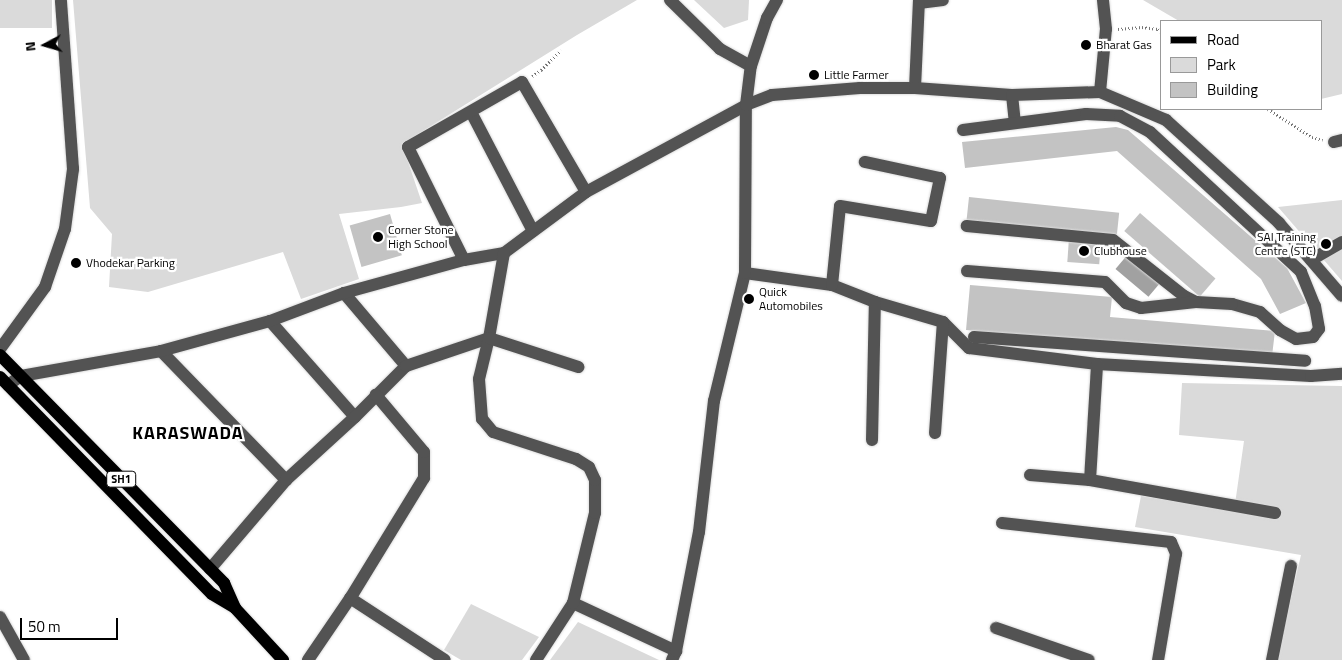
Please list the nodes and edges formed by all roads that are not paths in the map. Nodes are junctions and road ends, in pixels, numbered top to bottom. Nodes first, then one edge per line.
1 (61, 0) edge
2 (670, 0) edge
3 (777, 0) edge
4 (943, 0) edge
5 (1103, 0) edge
6 (919, 1) edge
7 (751, 66) junction
8 (915, 88) junction
9 (1100, 92) junction
10 (1012, 95) junction
11 (746, 105) junction
12 (470, 112) junction
13 (1015, 123) junction
14 (963, 130) dead end
15 (865, 162) dead end
16 (586, 192) junction
17 (967, 226) dead end
18 (533, 231) junction
19 (1342, 242) edge
20 (504, 253) junction
21 (464, 260) junction
22 (1311, 260) junction
23 (967, 271) dead end
24 (745, 273) junction
25 (832, 285) junction
26 (344, 293) junction
27 (1342, 296) edge
28 (875, 302) junction
29 (1196, 302) junction
30 (270, 321) junction
31 (943, 322) junction
32 (974, 337) dead end
33 (489, 338) junction
34 (1296, 339) junction
35 (0, 348) edge
36 (161, 351) junction
37 (0, 355) edge
38 (1305, 361) junction
39 (1098, 364) junction
40 (406, 366) junction
41 (578, 366) dead end
42 (1342, 374) edge
43 (21, 376) junction
44 (1312, 376) junction
45 (4, 381) edge
46 (376, 396) junction
47 (356, 417) junction
48 (935, 433) dead end
49 (872, 440) dead end
50 (1030, 476) dead end
51 (286, 480) junction
52 (1090, 480) junction
53 (1275, 513) dead end
54 (1002, 523) dead end
55 (1291, 566) dead end
56 (210, 569) junction
57 (350, 598) junction
58 (573, 603) junction
59 (235, 608) junction
60 (0, 617) edge
61 (996, 628) dead end
62 (674, 655) edge
63 (24, 660) edge
64 (283, 660) edge
65 (308, 660) edge
66 (445, 660) edge
67 (536, 660) edge
68 (1089, 660) edge
69 (1158, 660) edge
70 (1272, 660) edge

1 - 35 street
2 - 7 street
3 - 7 street
4 - 6 street
5 - 9 street
6 - 8 street
7 - 11 street
8 - 10 street
8 - 11 street
9 - 10 street
9 - 22 street
10 - 13 street
11 - 16 street
11 - 24 street
12 - 16 street
12 - 18 street
12 - 21 street
13 - 14 street
13 - 34 street
15 - 25 street
16 - 18 street
17 - 29 street
18 - 20 street
19 - 22 street
20 - 21 street
20 - 33 street
21 - 26 street
22 - 27 street
23 - 29 street
24 - 25 street
24 - 62 street
25 - 28 street
26 - 30 street
26 - 40 street
28 - 31 street
28 - 49 street
29 - 34 street
30 - 36 street
30 - 47 street
31 - 39 street
31 - 48 street
32 - 38 street
33 - 40 street
33 - 41 street
33 - 58 street
34 - 38 street
36 - 43 street
36 - 51 street
37 - 43 main road, SH1
38 - 44 street
39 - 44 street
39 - 52 street
40 - 46 street
42 - 44 street
43 - 45 street
43 - 56 main road, SH1
45 - 59 main road, SH1
46 - 47 street
46 - 57 street
47 - 51 street
50 - 52 street
51 - 56 street
52 - 53 street
54 - 69 street
55 - 70 street
56 - 59 main road, SH1
57 - 65 street
57 - 66 street
58 - 62 street
58 - 67 street
59 - 64 main road, SH1
60 - 63 street
61 - 68 street

